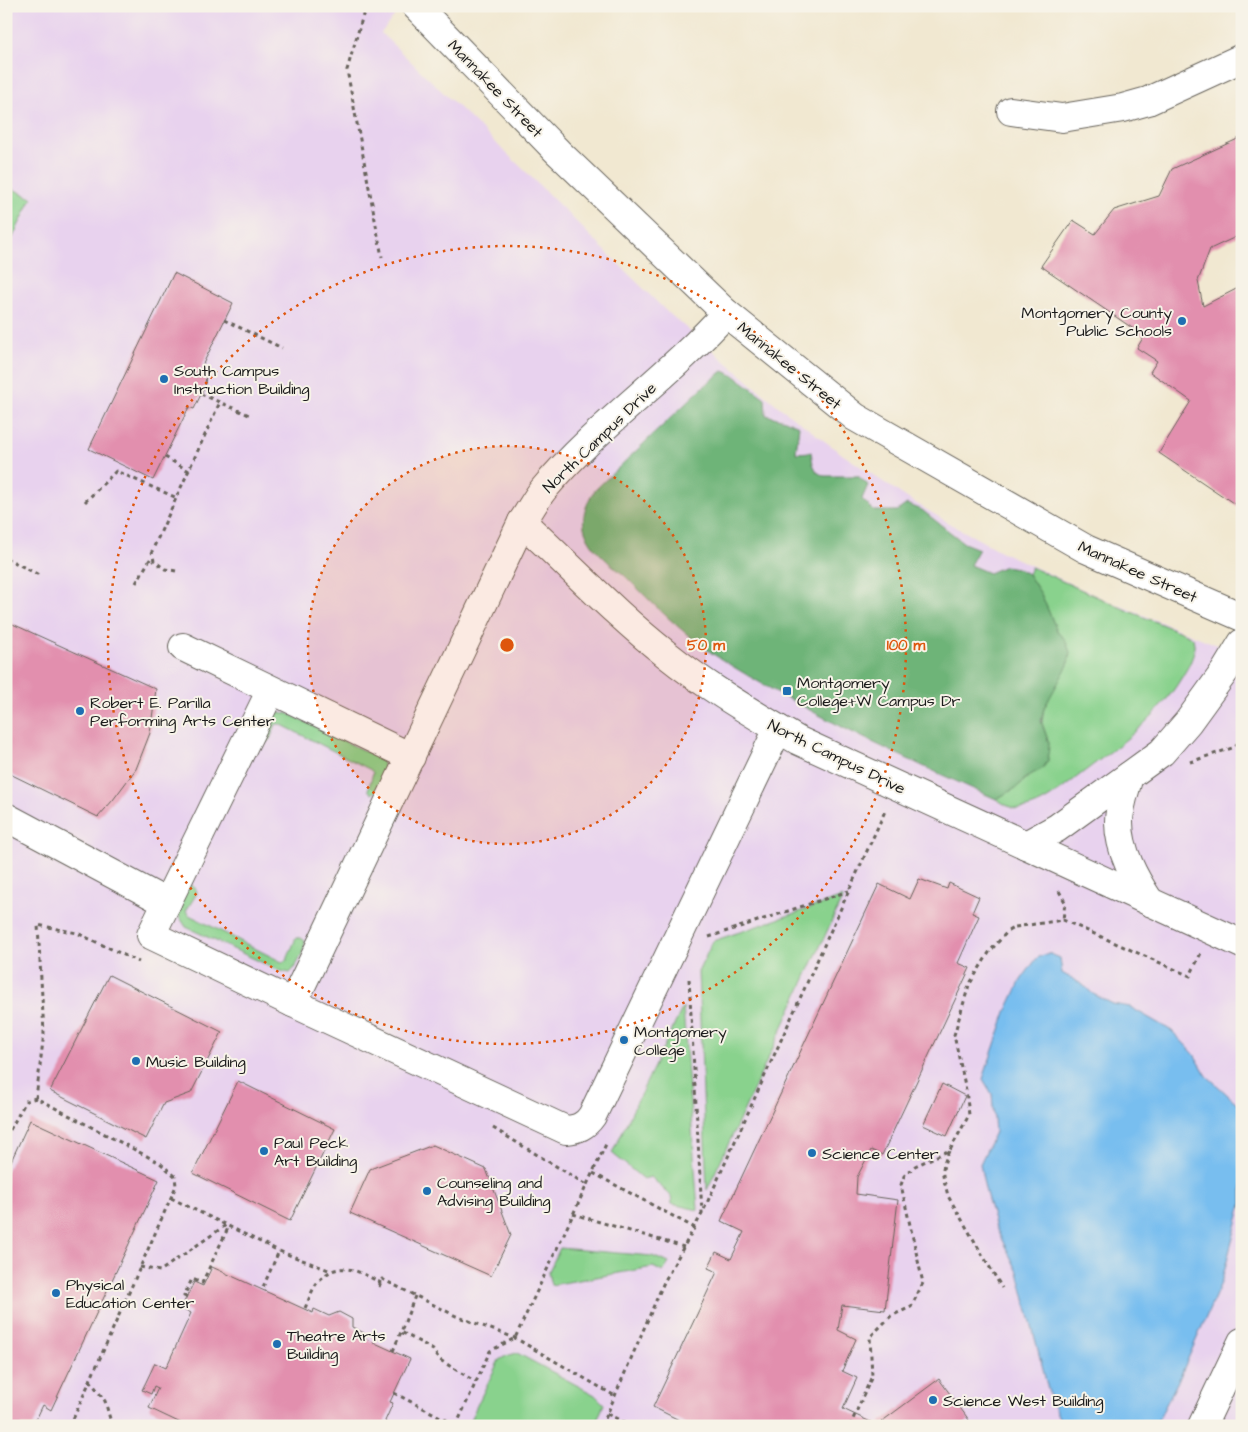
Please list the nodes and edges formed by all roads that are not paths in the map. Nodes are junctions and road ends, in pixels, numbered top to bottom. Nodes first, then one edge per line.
1 (416, 6) edge
2 (1242, 58) edge
3 (1011, 111) dead end
4 (726, 313) junction
5 (522, 522) junction
6 (1242, 617) edge
7 (1242, 643) edge
8 (183, 647) dead end
9 (271, 690) junction
10 (778, 729) junction
11 (411, 757) junction
12 (1129, 776) junction
13 (6, 816) edge
14 (1026, 845) junction
15 (1150, 902) junction
16 (167, 903) junction
17 (1242, 944) edge
18 (293, 1003) junction
19 (1242, 1342) edge
20 (1202, 1426) edge

1 - 4 street, Mannakee Street
2 - 3 street
4 - 5 street, North Campus Drive
4 - 6 street, Mannakee Street
5 - 10 street, North Campus Drive
5 - 11 street
7 - 12 street
8 - 9 street
9 - 11 street
9 - 16 street
10 - 14 street, North Campus Drive
10 - 18 street
11 - 18 street
12 - 14 street
12 - 15 street
13 - 16 street
14 - 15 street, North Campus Drive
15 - 17 street, North Campus Drive
16 - 18 street
19 - 20 street

